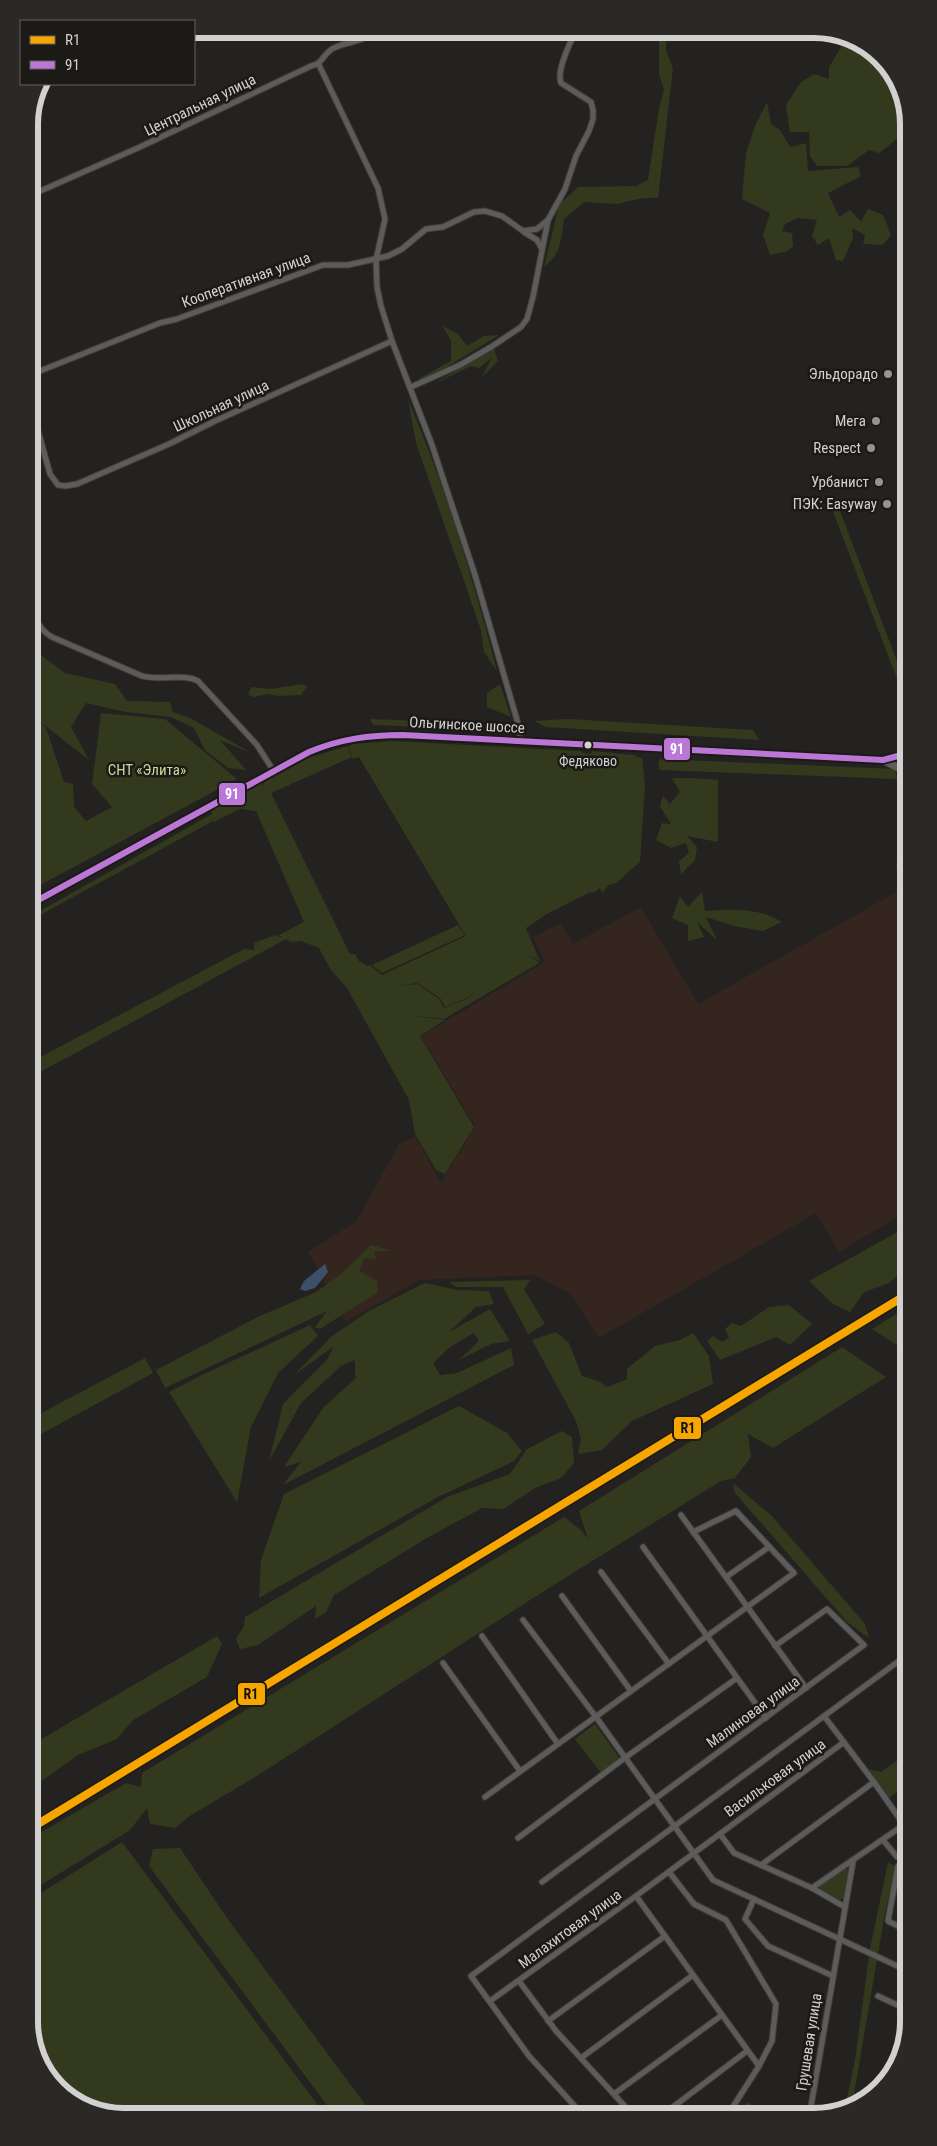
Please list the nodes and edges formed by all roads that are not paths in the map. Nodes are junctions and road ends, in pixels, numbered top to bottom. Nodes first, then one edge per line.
1 (365, 38) edge
2 (573, 38) edge
3 (318, 65) junction
4 (38, 192) edge
5 (548, 220) junction
6 (523, 231) junction
7 (543, 250) junction
8 (376, 260) junction
9 (392, 341) junction
10 (38, 372) edge
11 (411, 387) junction
12 (38, 431) edge
13 (38, 621) edge
14 (521, 741) junction
15 (900, 755) edge
16 (883, 760) junction
17 (900, 768) edge
18 (273, 770) junction
19 (38, 900) edge
20 (681, 1516) dead end
21 (693, 1532) junction
22 (769, 1547) junction
23 (643, 1548) dead end
24 (601, 1572) dead end
25 (726, 1577) junction
26 (562, 1596) dead end
27 (747, 1607) junction
28 (523, 1620) dead end
29 (482, 1636) dead end
30 (706, 1637) junction
31 (775, 1646) junction
32 (900, 1660) edge
33 (444, 1663) dead end
34 (669, 1664) junction
35 (737, 1678) junction
36 (806, 1688) junction
37 (631, 1691) junction
38 (596, 1716) junction
39 (824, 1716) junction
40 (766, 1718) junction
41 (844, 1742) junction
42 (558, 1744) junction
43 (626, 1757) junction
44 (520, 1772) junction
45 (874, 1782) junction
46 (485, 1797) dead end
47 (655, 1799) junction
48 (900, 1815) edge
49 (674, 1827) junction
50 (900, 1827) edge
51 (720, 1834) junction
52 (518, 1838) dead end
53 (883, 1840) junction
54 (694, 1854) junction
55 (900, 1858) edge
56 (853, 1862) junction
57 (761, 1865) junction
58 (898, 1866) dead end
59 (670, 1872) junction
60 (542, 1882) dead end
61 (812, 1888) junction
62 (636, 1896) junction
63 (754, 1899) junction
64 (845, 1907) junction
65 (900, 1927) edge
66 (665, 1936) junction
67 (839, 1938) junction
68 (900, 1967) edge
69 (693, 1975) junction
70 (833, 1976) junction
71 (519, 1981) junction
72 (878, 1996) dead end
73 (490, 2001) junction
74 (900, 2006) edge
75 (722, 2015) junction
76 (548, 2021) junction
77 (747, 2051) junction
78 (581, 2058) junction
79 (758, 2066) junction
80 (614, 2094) junction
81 (577, 2108) edge
82 (627, 2108) edge
83 (672, 2108) edge
84 (732, 2108) edge
85 (811, 2108) edge

1 - 3 street, Центральная улица
2 - 5 street
3 - 4 street, Центральная улица
3 - 8 street
5 - 6 street
5 - 7 street
6 - 7 street
6 - 8 street, Кооперативная улица
7 - 11 street
8 - 9 street
8 - 10 street, Кооперативная улица
9 - 11 street
9 - 12 street, Школьная улица
11 - 14 street
13 - 18 street
14 - 16 main road, Ольгинское шоссе
14 - 18 main road, Ольгинское шоссе
15 - 16 main road
16 - 17 main road
18 - 19 main road, Ольгинское шоссе
20 - 21 street
21 - 22 street
21 - 25 street
22 - 25 street
22 - 27 street
23 - 30 street
24 - 34 street
25 - 27 street
26 - 37 street
27 - 30 street
27 - 31 street
28 - 38 street
29 - 42 street
30 - 34 street
30 - 35 street
31 - 36 street
31 - 36 street, Малиновая улица
32 - 39 street
33 - 44 street
34 - 37 street
35 - 40 street
35 - 43 street
36 - 40 street, Малиновая улица
37 - 38 street
38 - 42 street
38 - 43 street
39 - 41 street
39 - 49 street
40 - 47 street, Малиновая улица
41 - 45 street
41 - 51 street, Васильковая улица
42 - 44 street
43 - 47 street
43 - 52 street
44 - 46 street
45 - 48 street
45 - 57 street
47 - 49 street
47 - 60 street, Малиновая улица
49 - 54 street
49 - 73 street
50 - 53 street
51 - 54 street, Васильковая улица
51 - 57 street, Васильковая улица
53 - 55 street
53 - 56 street
54 - 59 street, Малахитовая улица
54 - 63 street
56 - 61 street
56 - 64 street, Грушевая улица
57 - 61 street, Васильковая улица
58 - 65 street
59 - 62 street, Малахитовая улица
59 - 79 street
61 - 64 street, Васильковая улица
62 - 66 street, Малахитовая улица
62 - 71 street, Малахитовая улица
63 - 67 street
63 - 70 street, Грушевая улица
64 - 67 street, Грушевая улица
66 - 69 street, Малахитовая улица
66 - 76 street
67 - 68 street
67 - 70 street, Грушевая улица
69 - 75 street, Малахитовая улица
69 - 78 street
70 - 85 street, Грушевая улица
71 - 73 street, Малахитовая улица
71 - 76 street, Малахитовая улица
72 - 74 street
73 - 81 street
75 - 77 street, Малахитовая улица
75 - 80 street
76 - 78 street, Малахитовая улица
77 - 79 street, Малахитовая улица
77 - 83 street
78 - 80 street, Малахитовая улица
79 - 84 street
80 - 82 street, Малахитовая улица

